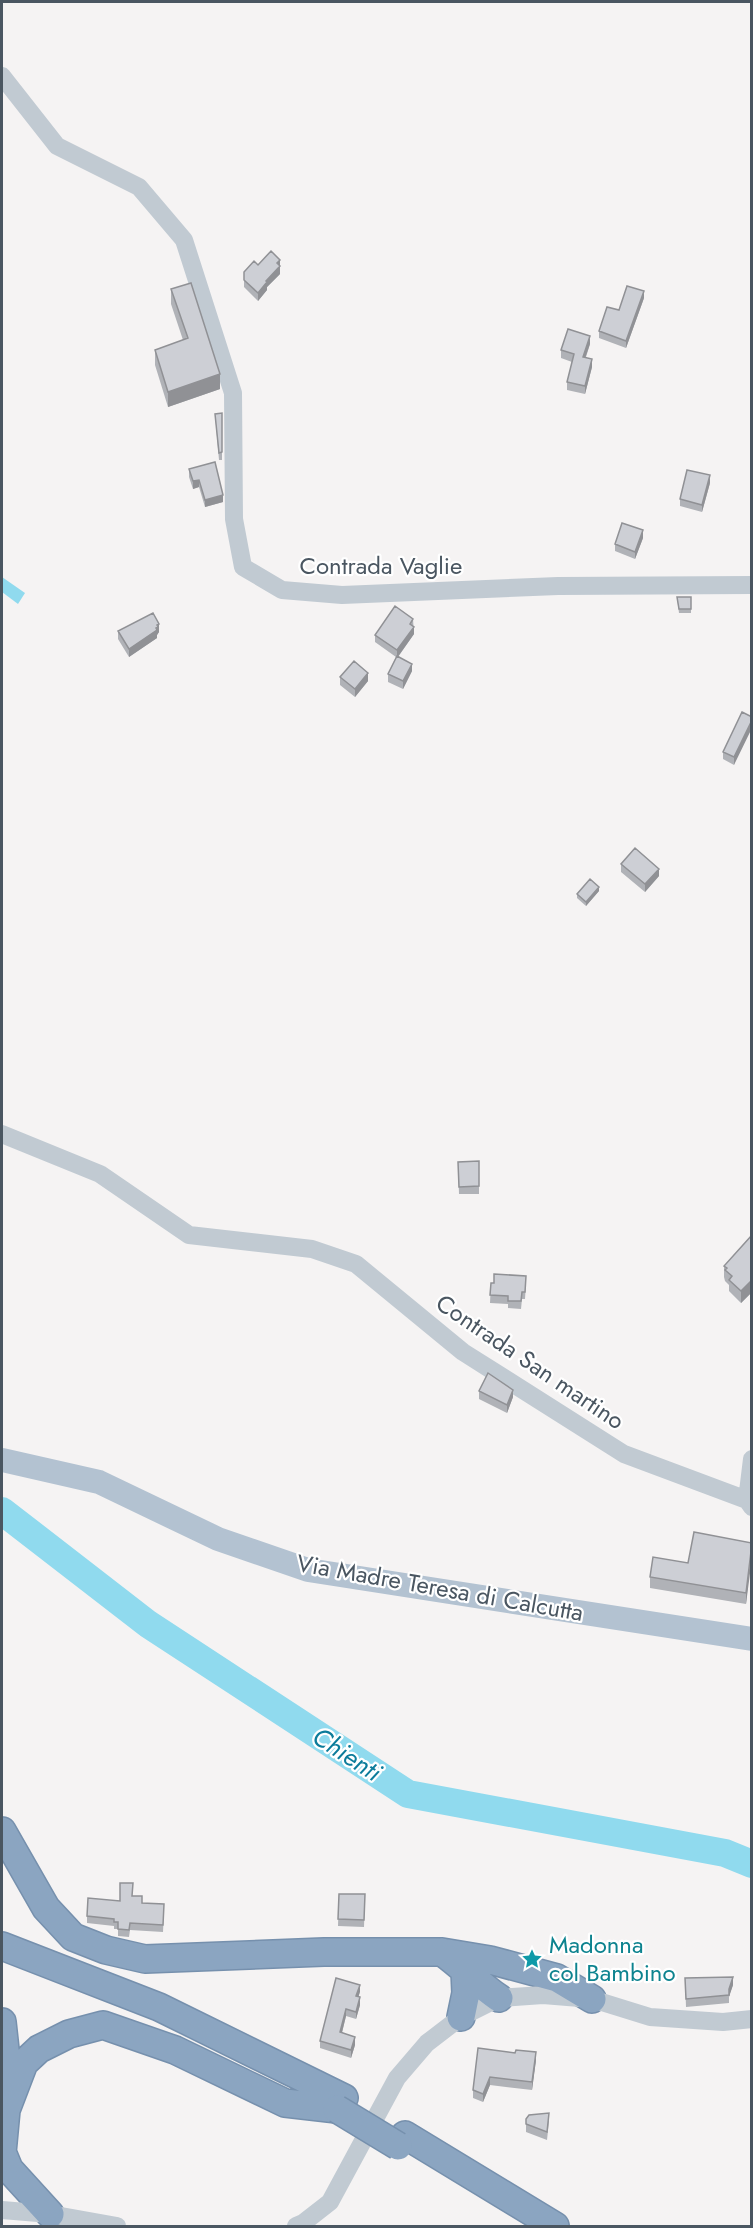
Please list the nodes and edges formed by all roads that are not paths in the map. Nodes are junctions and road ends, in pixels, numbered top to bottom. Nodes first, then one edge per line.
1 (2, 76) edge
2 (752, 585) edge
3 (2, 1134) edge
4 (752, 1459) edge
5 (2, 1460) edge
6 (749, 1503) edge
7 (752, 1639) edge
8 (2, 1831) edge
9 (2, 1934) edge
10 (2, 1946) edge
11 (442, 1952) junction
12 (2, 1960) edge
13 (489, 1960) junction
14 (465, 1971) junction
15 (499, 1998) junction
16 (592, 1999) junction
17 (461, 2017) junction
18 (752, 2019) edge
19 (2, 2022) edge
20 (279, 2065) junction
21 (2, 2084) edge
22 (341, 2103) junction
23 (401, 2140) junction
24 (2, 2152) edge
25 (2, 2210) edge
26 (50, 2214) junction
27 (117, 2226) edge
28 (296, 2226) edge
29 (530, 2226) edge
30 (555, 2226) edge

1 - 2 street, Contrada Vaglie
3 - 6 street, Contrada San martino
4 - 6 street
5 - 7 main road, Via Madre Teresa di Calcutta
8 - 11 highway
9 - 20 highway
10 - 20 highway
11 - 13 highway
11 - 14 highway
12 - 22 highway
13 - 15 highway
13 - 16 highway
14 - 15 highway
14 - 17 highway
15 - 16 street
15 - 17 street
16 - 18 street
17 - 28 street
19 - 21 highway
20 - 22 highway
22 - 23 highway
22 - 24 highway
23 - 29 highway
23 - 30 highway
24 - 26 highway
25 - 26 street
26 - 27 street

